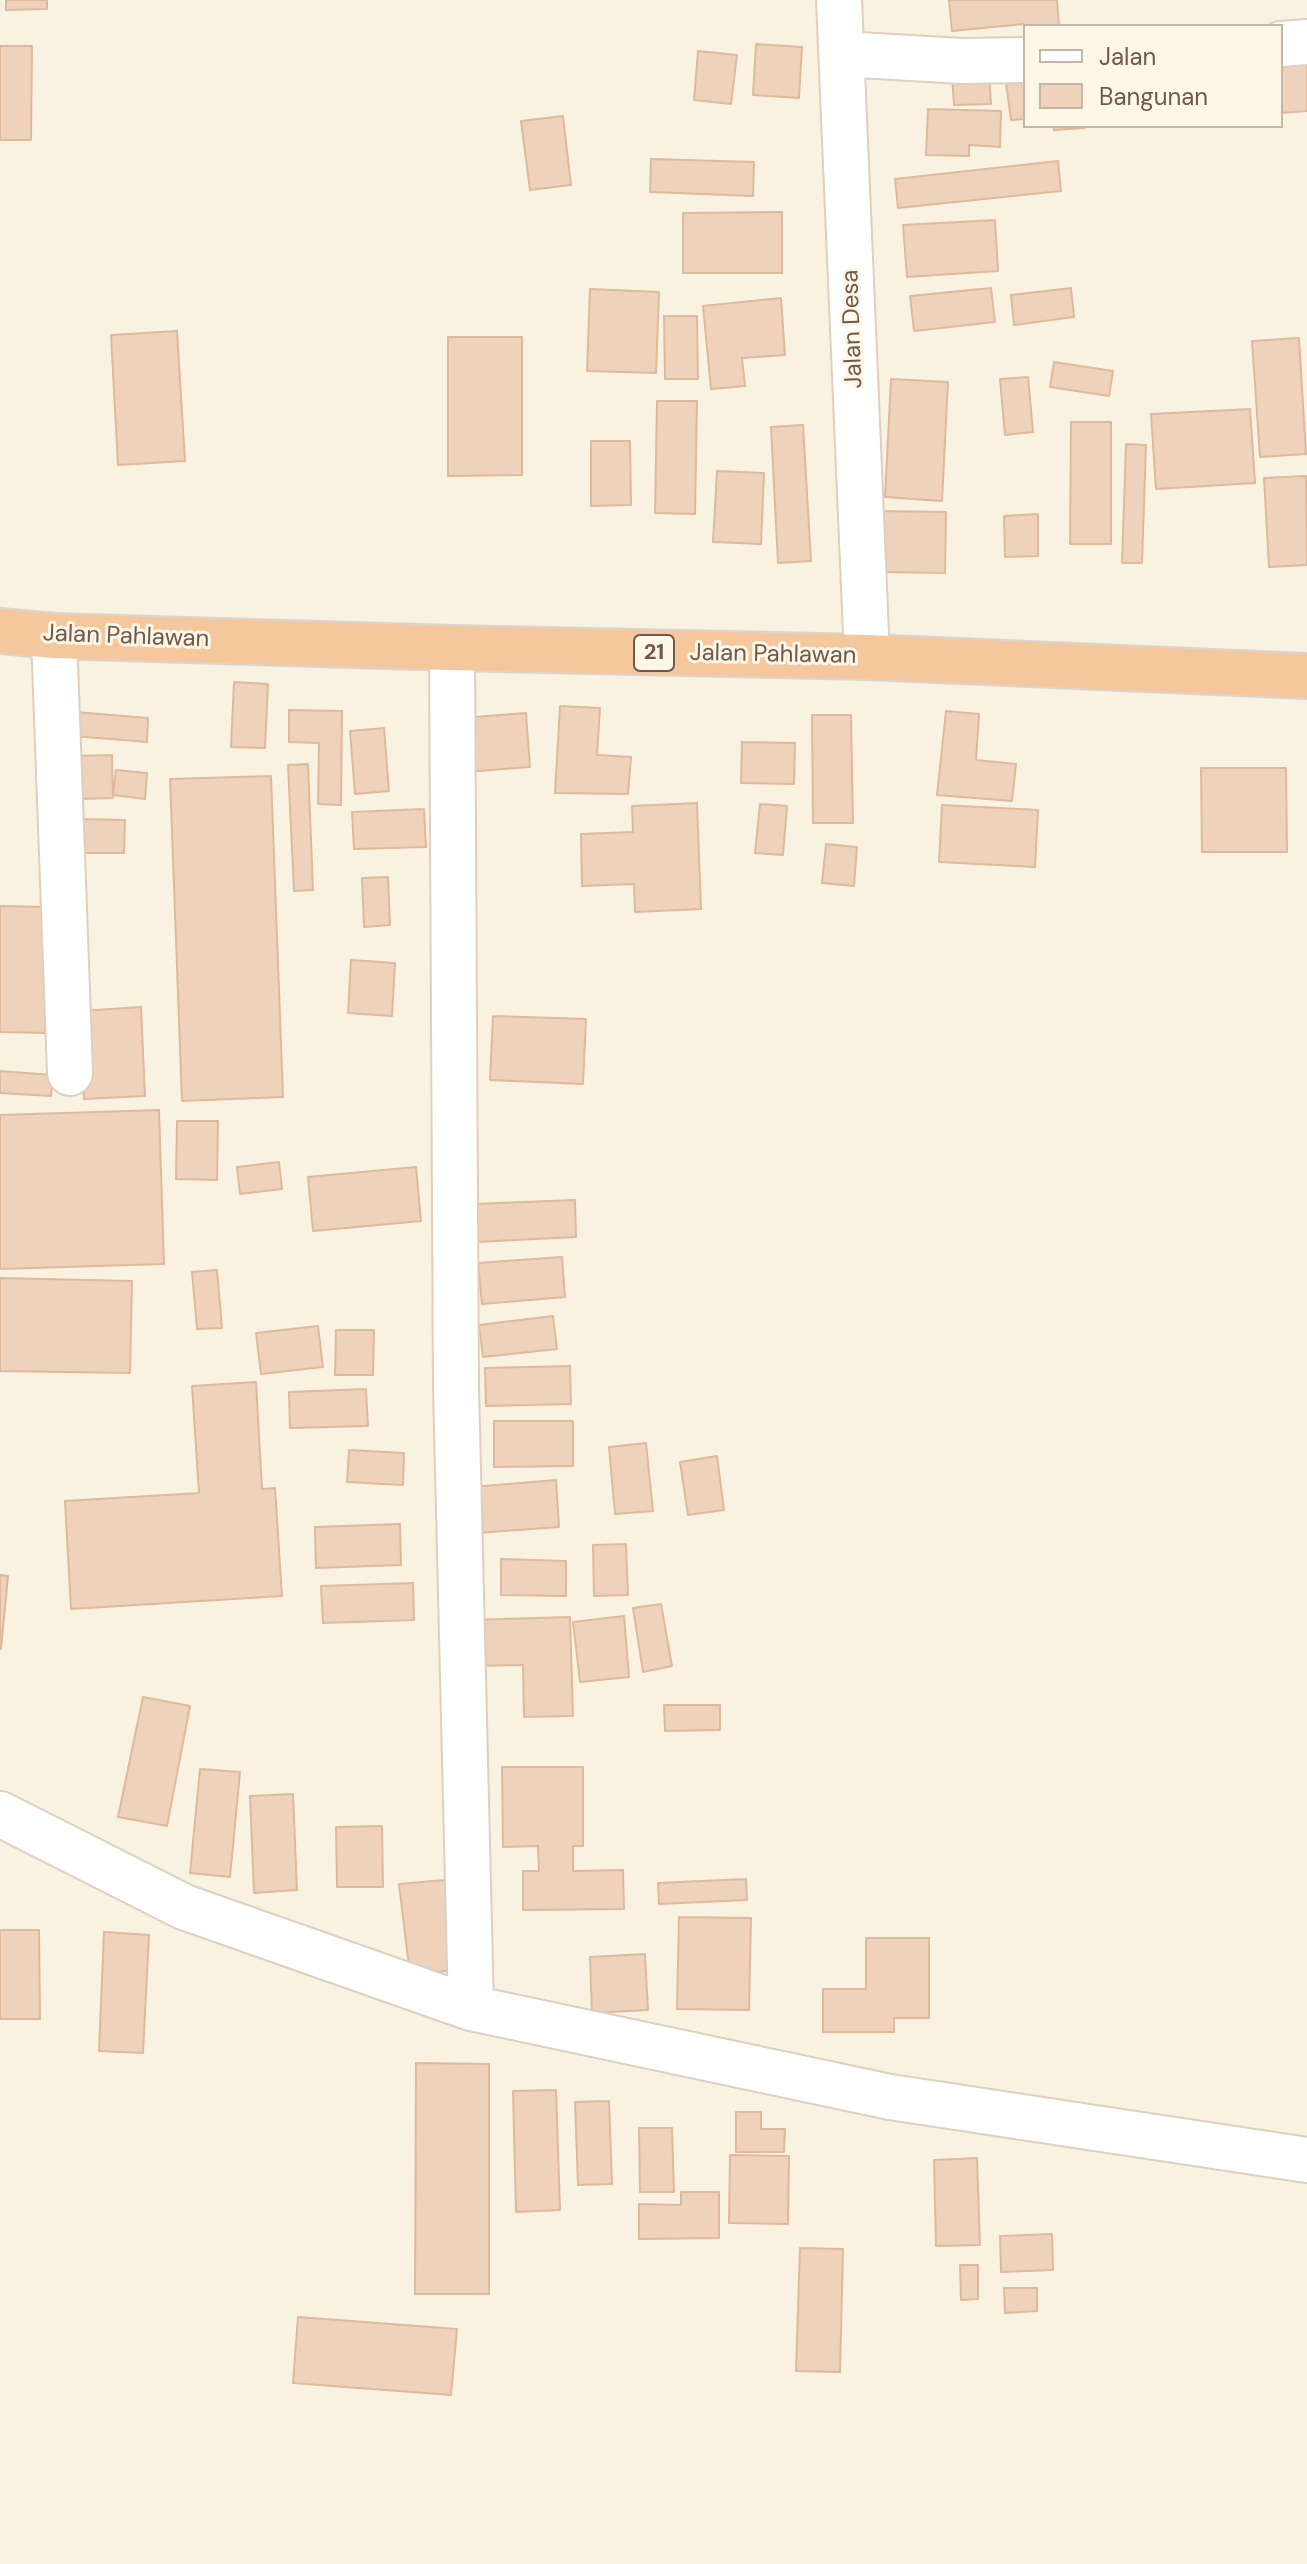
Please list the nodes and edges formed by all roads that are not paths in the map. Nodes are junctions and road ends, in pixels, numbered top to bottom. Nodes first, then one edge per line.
1 (839, 0) edge
2 (1307, 42) edge
3 (1283, 44) edge
4 (842, 54) junction
5 (1023, 60) edge
6 (0, 631) edge
7 (54, 636) junction
8 (452, 648) junction
9 (867, 657) junction
10 (1307, 676) edge
11 (70, 1073) dead end
12 (0, 1814) edge
13 (471, 2008) junction
14 (1307, 2160) edge

1 - 4 street, Jalan Desa
2 - 3 street
4 - 5 street
4 - 9 street, Jalan Desa
6 - 7 highway, Jalan Pahlawan / 21
7 - 8 highway, Jalan Pahlawan / 21
7 - 11 street
8 - 9 highway, Jalan Pahlawan / 21
8 - 13 street
9 - 10 highway, Jalan Pahlawan / 21
12 - 13 street
13 - 14 street

